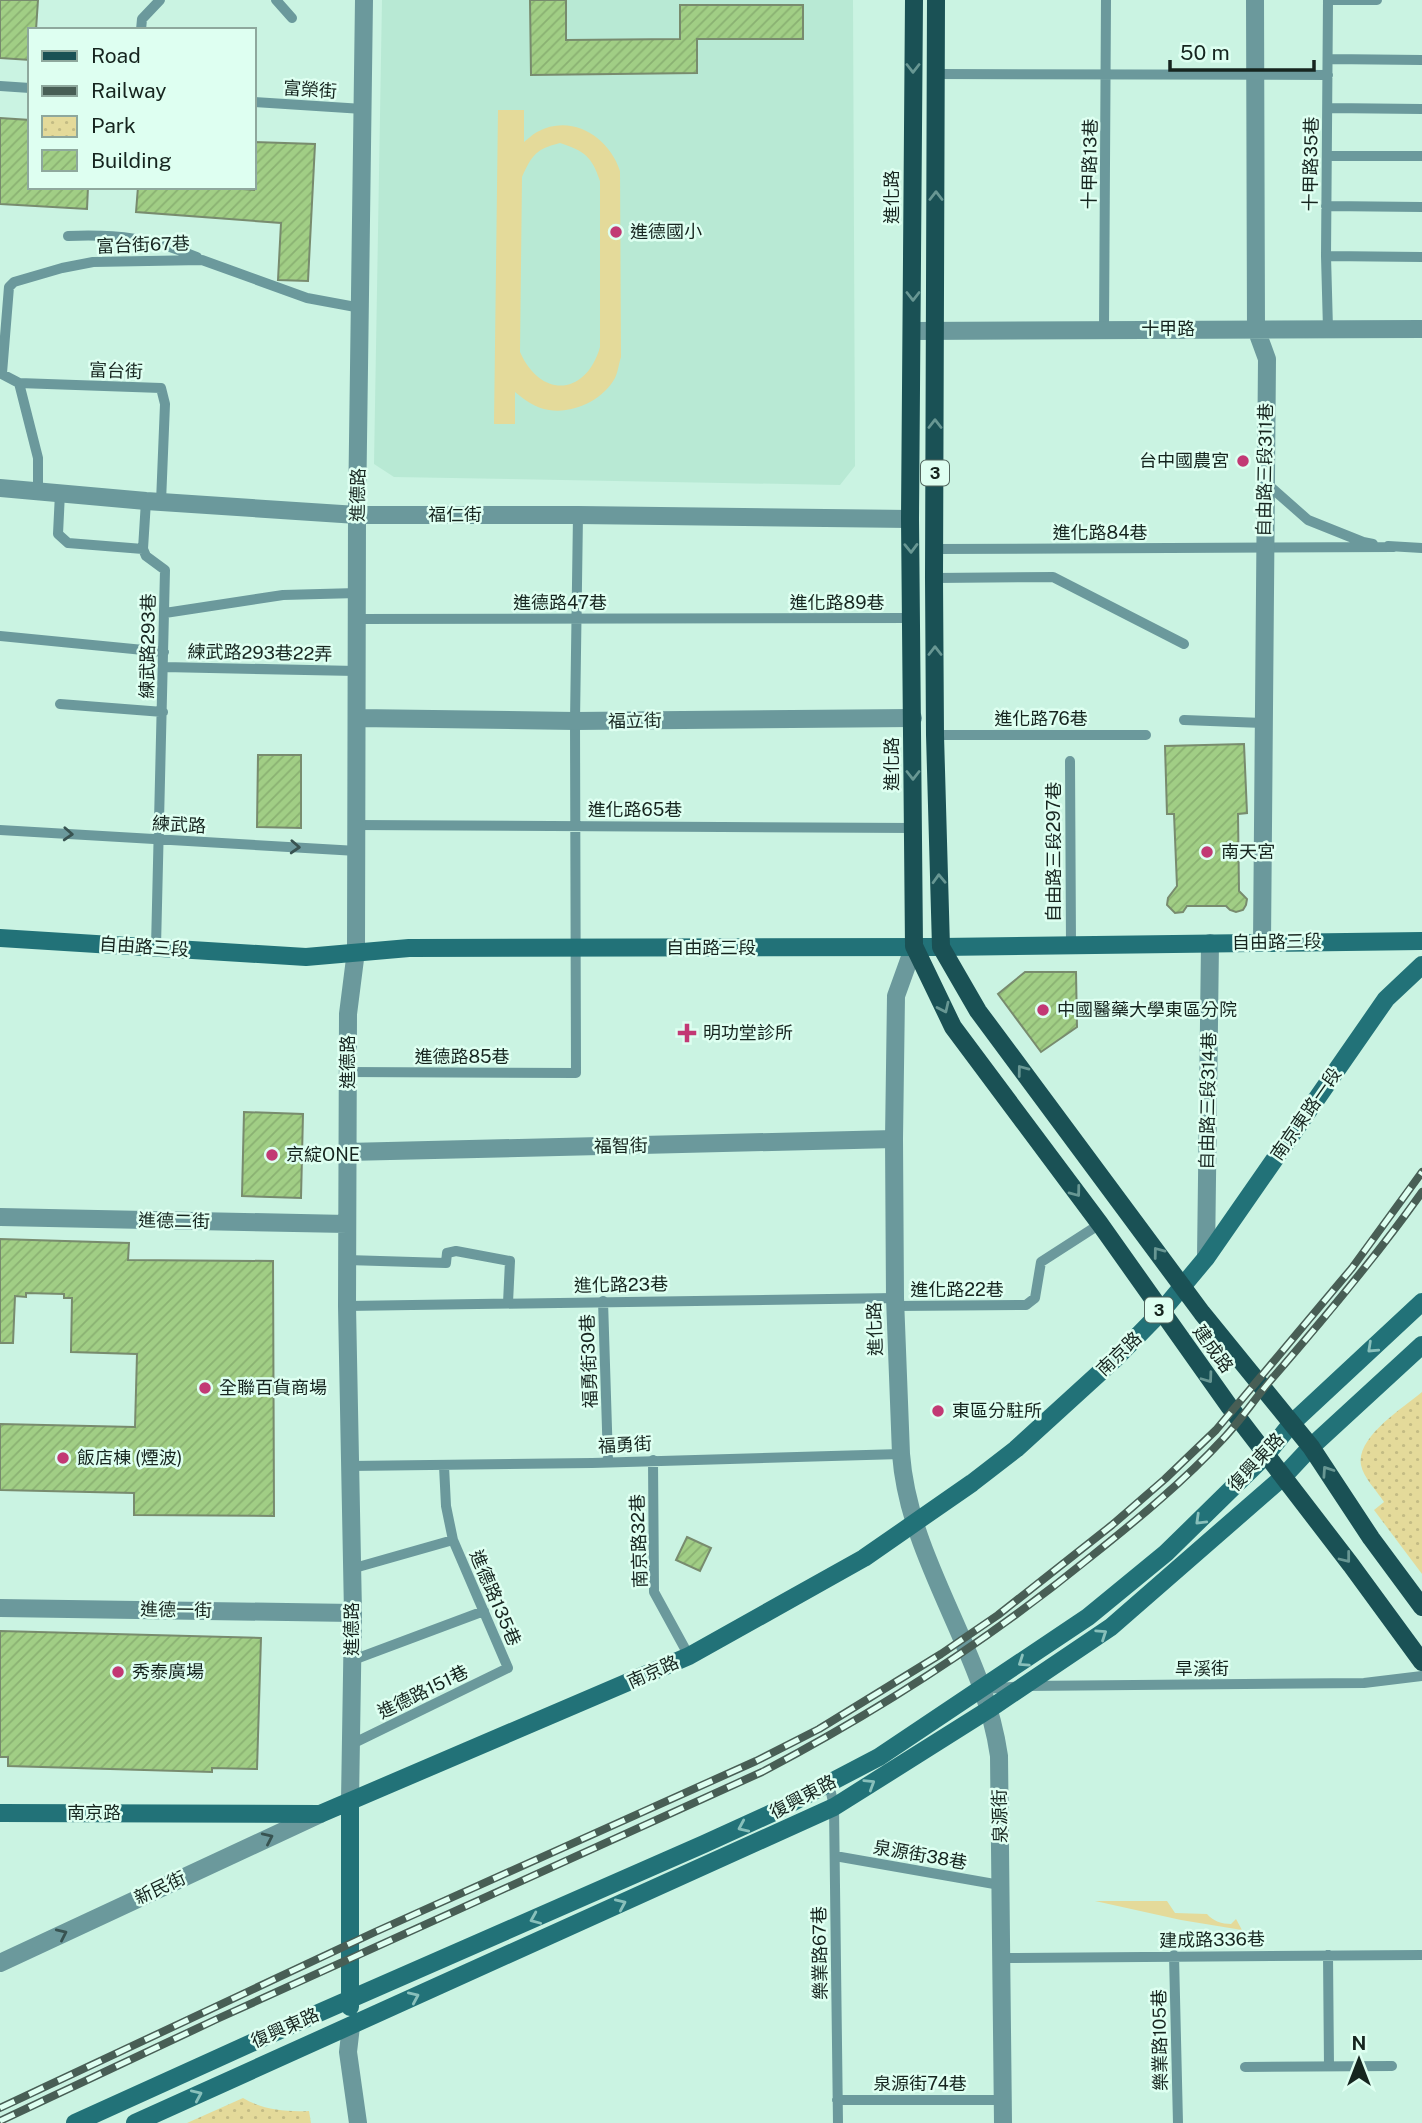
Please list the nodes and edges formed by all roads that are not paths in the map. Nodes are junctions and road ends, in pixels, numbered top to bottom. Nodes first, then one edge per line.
1 (159, 0) edge
2 (276, 0) edge
3 (364, 0) edge
4 (914, 0) edge
5 (936, 0) edge
6 (1106, 0) edge
7 (1255, 0) edge
8 (1328, 0) edge
9 (1377, 0) edge
10 (292, 18) dead end
11 (141, 28) edge
12 (1328, 59) junction
13 (1422, 60) edge
14 (1107, 73) junction
15 (936, 74) junction
16 (1255, 74) junction
17 (1328, 75) junction
18 (0, 86) edge
19 (28, 88) edge
20 (256, 102) edge
21 (1328, 108) junction
22 (363, 109) junction
23 (1422, 109) edge
24 (1327, 156) junction
25 (1422, 156) edge
26 (1326, 206) junction
27 (1422, 207) edge
28 (68, 236) dead end
29 (1326, 256) junction
30 (1422, 257) edge
31 (202, 260) junction
32 (361, 307) junction
33 (1104, 329) junction
34 (1256, 329) junction
35 (1328, 329) junction
36 (1422, 329) edge
37 (913, 331) junction
38 (936, 331) junction
39 (1, 373) edge
40 (19, 383) junction
41 (1265, 482) junction
42 (0, 488) edge
43 (38, 491) junction
44 (60, 493) junction
45 (154, 502) junction
46 (357, 515) junction
47 (578, 515) junction
48 (910, 519) junction
49 (1394, 547) junction
50 (1422, 548) edge
51 (143, 549) junction
52 (935, 549) junction
53 (1265, 549) junction
54 (934, 578) junction
55 (357, 593) junction
56 (165, 613) junction
57 (911, 618) junction
58 (357, 619) junction
59 (576, 619) junction
60 (763, 619) joint
61 (0, 636) edge
62 (1184, 644) dead end
63 (164, 652) junction
64 (164, 667) junction
65 (356, 671) junction
66 (60, 704) dead end
67 (163, 712) junction
68 (357, 718) junction
69 (913, 718) junction
70 (1184, 720) dead end
71 (575, 721) junction
72 (1263, 723) junction
73 (935, 734) junction
74 (1146, 736) dead end
75 (1069, 761) dead end
76 (356, 825) junction
77 (575, 825) junction
78 (914, 828) junction
79 (0, 830) edge
80 (159, 839) junction
81 (357, 851) junction
82 (0, 938) edge
83 (1422, 941) edge
84 (1262, 942) junction
85 (1210, 943) junction
86 (1071, 944) junction
87 (914, 946) junction
88 (156, 947) junction
89 (941, 947) junction
90 (576, 949) junction
91 (356, 951) junction
92 (1422, 965) edge
93 (348, 1072) junction
94 (894, 1139) junction
95 (347, 1152) junction
96 (0, 1217) edge
97 (347, 1224) junction
98 (1100, 1224) junction
99 (347, 1260) junction
100 (1201, 1264) junction
101 (1182, 1286) junction
102 (603, 1301) junction
103 (1422, 1301) edge
104 (895, 1302) junction
105 (508, 1303) junction
106 (347, 1306) junction
107 (1161, 1312) junction
108 (1422, 1345) edge
109 (1291, 1424) junction
110 (1311, 1447) junction
111 (901, 1454) junction
112 (1266, 1455) junction
113 (653, 1460) junction
114 (608, 1461) junction
115 (350, 1466) junction
116 (444, 1466) junction
117 (1283, 1477) junction
118 (914, 1524) junction
119 (453, 1540) junction
120 (351, 1569) junction
121 (1422, 1607) edge
122 (0, 1608) edge
123 (484, 1611) junction
124 (353, 1613) junction
125 (688, 1656) junction
126 (353, 1660) junction
127 (1422, 1662) edge
128 (508, 1668) joint
129 (1422, 1676) edge
130 (1024, 1686) junction
131 (983, 1689) junction
132 (988, 1710) junction
133 (352, 1744) junction
134 (829, 1783) junction
135 (350, 1801) junction
136 (834, 1807) junction
137 (0, 1813) edge
138 (320, 1814) junction
139 (835, 1856) junction
140 (1000, 1885) junction
141 (1174, 1955) junction
142 (1328, 1955) junction
143 (1422, 1955) edge
144 (1002, 1958) junction
145 (0, 1963) edge
146 (349, 2000) junction
147 (351, 2026) junction
148 (1329, 2066) junction
149 (1392, 2066) dead end
150 (1245, 2067) dead end
151 (837, 2100) junction
152 (1003, 2100) junction
153 (75, 2123) edge
154 (135, 2123) edge
155 (358, 2123) edge
156 (838, 2123) edge
157 (1003, 2123) edge
158 (1178, 2123) edge

1 - 11 lane
2 - 10 lane
3 - 22 street, 進德路
4 -> 37 main road, 進化路 / 3
5 - 15 main road, 3
6 - 14 lane, 十甲路13巷
7 - 16 street, 自由路三段311巷
8 - 9 lane
8 - 12 lane, 十甲路35巷
12 - 13 lane
12 - 17 lane, 十甲路35巷
14 - 15 lane
14 - 16 lane
14 - 33 lane, 十甲路13巷
38 -> 15 main road, 3
16 - 17 lane
16 - 34 street, 自由路三段311巷
17 - 21 lane, 十甲路35巷
18 - 19 lane
20 - 22 lane, 富榮街
21 - 23 lane
21 - 24 lane, 十甲路35巷
22 - 32 street, 進德路
24 - 25 lane
24 - 26 lane, 十甲路35巷
26 - 27 lane
26 - 29 lane, 十甲路35巷
28 - 31 lane
29 - 30 lane
29 - 35 lane, 十甲路35巷
31 - 32 lane, 富台街67巷
31 - 39 lane, 富台街67巷
32 - 46 street, 進德路
33 - 34 street, 十甲路
33 - 38 street, 十甲路
34 - 35 street, 十甲路
34 - 41 street, 自由路三段311巷
35 - 36 street, 十甲路
37 - 38 street, 十甲路
37 - 48 main road, 進化路 / 3
52 -> 38 main road, 3
39 - 40 lane, 富台街
40 - 43 lane
40 - 45 lane, 富台街
41 - 49 lane
41 - 53 street, 自由路三段311巷
42 - 43 street, 福仁街
43 - 44 street, 福仁街
44 - 45 street, 福仁街
44 - 51 lane
45 - 46 street, 福仁街
45 - 51 lane
46 - 47 street, 福仁街
46 - 55 street, 進德路
47 - 48 street, 福仁街
47 - 59 lane
48 -> 57 main road, 進化路 / 3
49 - 50 lane
49 - 53 lane, 進化路84巷
51 - 56 lane, 練武路293巷
52 - 53 lane, 進化路84巷
52 - 54 main road, 3
53 - 72 street, 自由路三段311巷
54 - 62 lane
73 -> 54 main road, 3
55 - 56 lane
55 - 58 street, 進德路
56 - 63 lane, 練武路293巷
57 - 60 lane, 進化路89巷
57 - 69 main road, 進化路 / 3
58 - 59 lane, 進德路47巷
58 - 65 street, 進德路
59 - 60 lane, 進德路47巷
59 - 71 lane
61 - 63 lane
63 - 64 lane, 練武路293巷
64 - 65 lane, 練武路293巷22弄
64 - 67 lane, 練武路293巷
65 - 68 street, 進德路
66 - 67 lane, 練武路293巷
67 - 80 lane, 練武路293巷
68 - 71 street, 福立街
68 - 76 street, 進德路
69 - 71 street, 福立街
69 -> 78 main road, 進化路 / 3
70 - 72 lane
71 - 77 lane
72 - 84 street, 自由路三段311巷
73 - 74 lane, 進化路76巷
89 -> 73 main road, 3
75 - 86 lane, 自由路三段297巷
76 - 77 lane, 進化路65巷
76 - 81 street, 進德路
77 - 78 lane, 進化路65巷
77 - 90 lane
78 - 87 main road, 進化路 / 3
79 -> 80 lane, 練武路
80 -> 81 lane, 練武路
80 - 88 lane, 練武路293巷
81 - 91 street, 進德路
82 - 88 street, 自由路三段
83 - 84 street, 自由路三段
84 - 85 street, 自由路三段
85 - 86 street, 自由路三段
85 - 100 street, 自由路三段314巷
86 - 89 street, 自由路三段
87 - 89 street, 自由路三段
87 - 90 street, 自由路三段
87 - 94 street, 進化路
87 -> 98 main road, 建成路 / 3
88 - 91 street, 自由路三段
101 -> 89 main road, 建成路 / 3
90 - 91 street, 自由路三段
90 - 93 lane, 進德路85巷
91 - 93 street, 進德路
92 - 100 street, 南京東路一段
93 - 95 street, 進德路
94 - 95 street, 福智街
94 - 104 street, 進化路
95 - 97 street, 進德路
96 - 97 street, 進德二街
97 - 99 street, 進德路
98 - 104 lane, 進化路22巷
98 - 107 main road, 建成路 / 3
99 - 105 lane
99 - 106 street, 進德路
100 - 101 street, 南京路
101 - 107 street, 南京路
101 - 109 main road, 建成路 / 3
102 - 104 lane, 進化路23巷
102 - 105 lane, 進化路23巷
102 - 114 lane, 福勇街30巷
103 -> 109 street, 復興東路
104 - 111 street, 進化路
105 - 106 lane, 進化路23巷
106 - 115 street, 進德路
107 -> 112 main road, 建成路 / 3
107 - 118 street, 南京路
108 - 110 street, 復興東路
109 - 110 main road, 建成路 / 3
109 - 112 street, 復興東路
110 - 117 street, 復興東路
121 -> 110 main road, 建成路 / 3
111 - 113 lane, 福勇街
111 - 118 street, 進化路
112 - 117 main road, 建成路 / 3
112 -> 131 street, 復興東路
113 - 114 lane, 福勇街
113 - 125 lane, 南京路32巷
114 - 116 lane, 福勇街
115 - 116 lane, 福勇街
115 - 120 street, 進德路
116 - 119 lane, 進德路135巷
117 -> 127 main road, 建成路 / 3
130 -> 117 street, 復興東路
118 - 125 street, 南京路
118 - 131 street, 泉源街
119 - 120 lane, 進德路135巷
119 - 123 lane, 進德路135巷
120 - 124 street, 進德路
122 - 124 street, 進德一街
123 - 126 lane
123 - 128 lane, 進德路135巷
124 - 126 street, 進德路
125 - 135 street, 南京路
126 - 133 street, 進德路
128 - 133 lane, 進德路151巷
129 - 130 lane, 旱溪街
130 - 131 lane, 旱溪街
130 - 132 street, 復興東路
131 - 132 street, 泉源街
131 - 134 street, 復興東路
136 -> 132 street, 復興東路
132 - 140 street, 泉源街
133 - 135 street, 進德路
134 - 136 lane, 樂業路67巷
134 -> 146 street, 復興東路
135 - 138 street, 南京路
135 - 146 street, 進德路
136 - 139 lane, 樂業路67巷
147 -> 136 street, 復興東路
137 - 138 street, 南京路
145 -> 138 street, 新民街
139 - 140 lane, 泉源街38巷
139 - 151 lane, 樂業路67巷
140 - 144 street, 泉源街
141 - 142 lane, 建成路336巷
141 - 144 lane, 建成路336巷
141 - 158 lane, 樂業路105巷
142 - 143 lane, 建成路336巷
142 - 148 lane
144 - 152 street, 泉源街
146 - 147 street, 進德路
146 - 153 street, 復興東路
154 -> 147 street, 復興東路
147 - 155 street, 進德路
148 - 149 lane
148 - 150 lane
151 - 152 lane, 泉源街74巷
151 - 156 lane, 樂業路67巷
152 - 157 street, 泉源街

